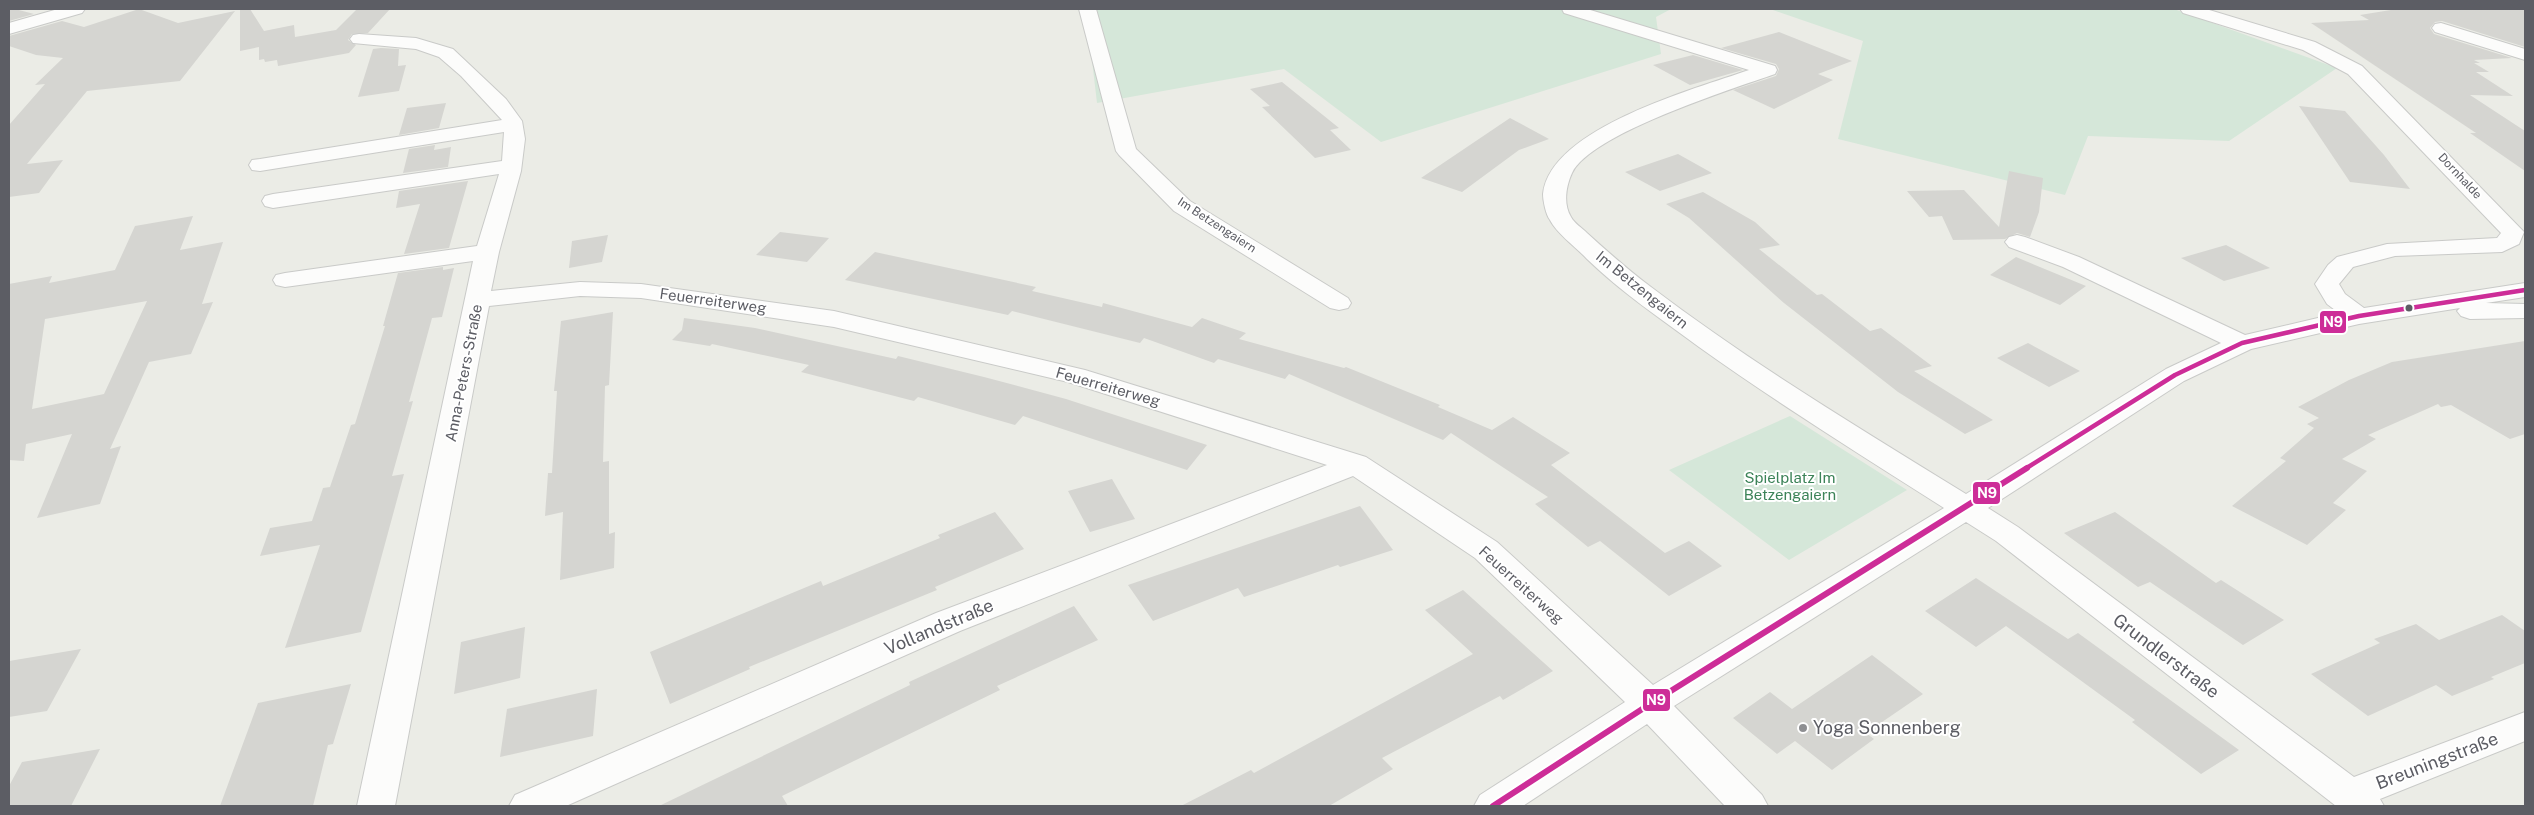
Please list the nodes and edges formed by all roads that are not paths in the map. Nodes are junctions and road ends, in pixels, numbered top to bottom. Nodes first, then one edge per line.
1 (76, 9) edge
2 (1087, 9) edge
3 (1570, 9) edge
4 (2189, 9) edge
5 (2441, 28) dead end
6 (9, 29) edge
7 (359, 39) dead end
8 (2525, 55) edge
9 (514, 124) junction
10 (260, 165) dead end
11 (511, 166) junction
12 (273, 201) dead end
13 (2017, 242) dead end
14 (487, 252) junction
15 (285, 280) dead end
16 (2525, 290) edge
17 (478, 300) junction
18 (1340, 303) dead end
19 (2402, 308) junction
20 (2525, 311) edge
21 (2496, 312) junction
22 (2359, 316) junction
23 (2525, 318) edge
24 (2242, 343) junction
25 (1356, 464) junction
26 (1966, 508) junction
27 (1650, 704) junction
28 (2525, 726) edge
29 (2357, 801) edge
30 (376, 806) edge
31 (528, 806) edge
32 (1493, 806) edge
33 (1749, 806) edge

1 - 6 street
2 - 18 street, Im Betzengaiern
3 - 26 street, Im Betzengaiern
4 - 22 street, Dornhalde
5 - 8 street
7 - 9 street
9 - 10 street
9 - 11 street, Anna-Peters-Straße
11 - 12 street
11 - 14 street, Anna-Peters-Straße
13 - 24 street
14 - 15 street
14 - 17 street, Anna-Peters-Straße
16 - 19 street
17 - 25 street, Feuerreiterweg
17 - 30 street, Anna-Peters-Straße
19 - 21 street
19 - 22 street
20 - 21 street
21 - 23 street
22 - 24 street
24 - 26 street
25 - 27 street, Feuerreiterweg
25 - 31 street, Vollandstraße
26 - 27 street
26 - 29 street, Grundlerstraße
27 - 32 street
27 - 33 street, Feuerreiterweg
28 - 29 street, Breuningstraße

